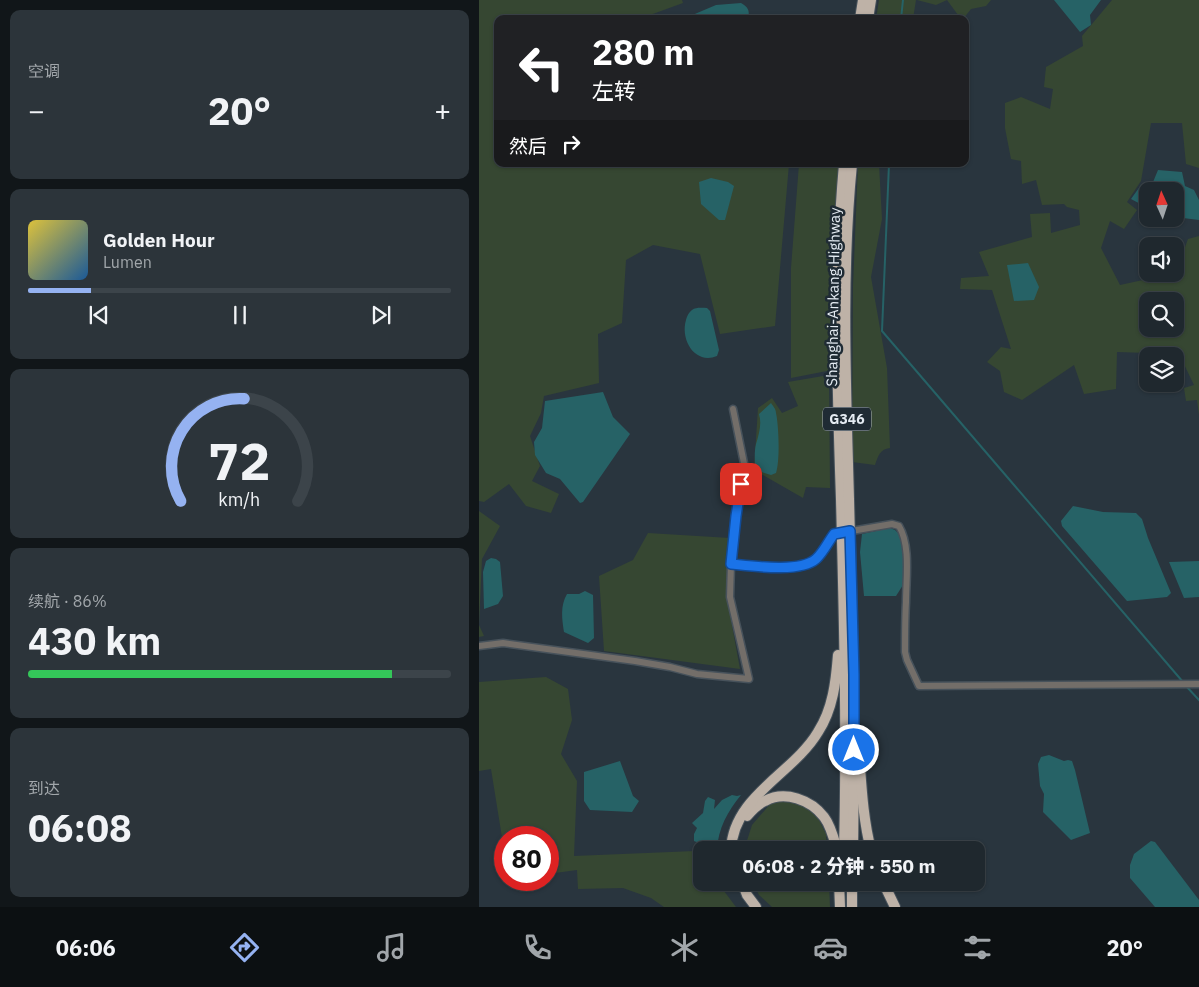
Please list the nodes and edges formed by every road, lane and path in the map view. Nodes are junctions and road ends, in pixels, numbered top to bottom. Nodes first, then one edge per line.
1 (863, 0) edge
2 (871, 0) edge
3 (861, 15) edge
4 (869, 15) edge
5 (844, 167) edge
6 (852, 167) edge
7 (733, 409) dead end
8 (846, 532) junction
9 (842, 559) junction
10 (731, 564) junction
11 (479, 646) edge
12 (854, 675) junction
13 (1199, 684) edge
14 (733, 841) edge
15 (737, 841) edge
16 (835, 841) edge
17 (844, 841) edge
18 (853, 841) edge
19 (869, 841) edge
20 (739, 891) edge
21 (745, 891) edge
22 (840, 891) edge
23 (842, 891) edge
24 (852, 891) edge
25 (887, 891) edge
26 (749, 907) edge
27 (756, 907) edge
28 (841, 907) edge
29 (852, 907) edge
30 (895, 907) edge

1 - 3 highway
2 - 4 highway
5 - 8 highway, Shanghai-Ankang Highway / G346
6 - 8 highway, Shanghai-Ankang Highway / G346
7 - 10 street
8 - 9 highway, Shanghai-Ankang Highway / G346
8 - 10 street
8 - 12 highway, Shanghai-Ankang Highway / G346
8 - 13 street
9 - 14 highway
9 - 17 highway, G346
10 - 11 street
12 - 18 highway, Shanghai-Ankang Highway / G346
12 - 19 highway
15 - 16 highway
20 - 26 highway
21 - 27 highway
22 - 28 highway
23 - 28 highway
24 - 29 highway
25 - 30 highway

